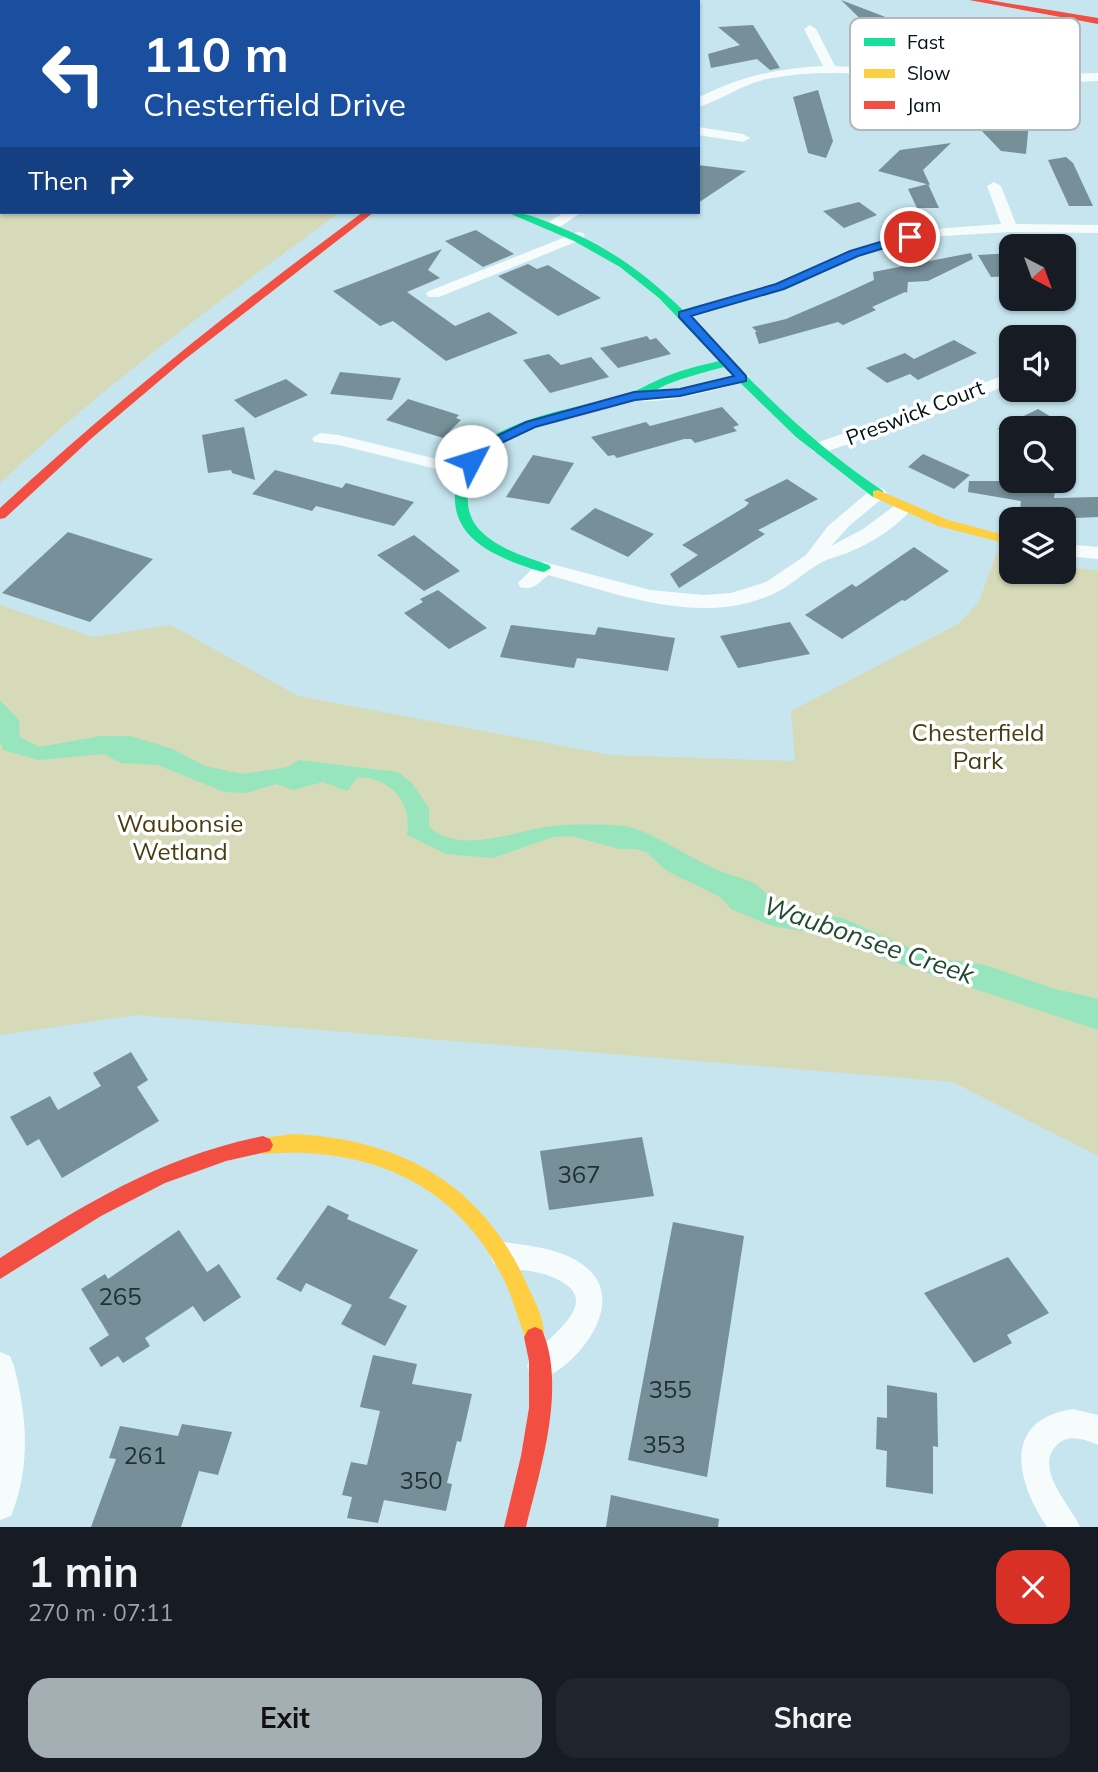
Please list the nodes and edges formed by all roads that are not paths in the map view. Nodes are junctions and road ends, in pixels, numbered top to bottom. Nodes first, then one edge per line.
1 (972, 0) edge
2 (1028, 0) edge
3 (1098, 9) edge
4 (1098, 20) edge
5 (810, 29) dead end
6 (830, 68) junction
7 (850, 70) edge
8 (1098, 77) edge
9 (1080, 78) edge
10 (700, 102) edge
11 (700, 131) edge
12 (743, 138) dead end
13 (994, 186) dead end
14 (366, 214) edge
15 (517, 214) edge
16 (572, 214) edge
17 (552, 226) junction
18 (1010, 228) junction
19 (1098, 229) edge
20 (579, 236) junction
21 (433, 294) dead end
22 (683, 315) junction
23 (727, 363) junction
24 (742, 378) junction
25 (999, 382) edge
26 (634, 396) junction
27 (320, 438) dead end
28 (819, 448) junction
29 (465, 471) junction
30 (878, 493) junction
31 (904, 507) junction
32 (0, 515) edge
33 (999, 539) edge
34 (1076, 551) edge
35 (1098, 553) edge
36 (814, 558) junction
37 (544, 568) junction
38 (527, 583) dead end
39 (504, 1255) junction
40 (0, 1269) edge
41 (0, 1366) edge
42 (541, 1366) junction
43 (1098, 1430) edge
44 (0, 1504) edge
45 (515, 1527) edge
46 (1066, 1527) edge

1 - 4 street
2 - 3 street
5 - 6 street
6 - 7 street
6 - 10 street
8 - 9 street
11 - 12 street
13 - 18 street
14 - 32 street
15 - 17 street
16 - 17 street
17 - 20 street
18 - 19 street
18 - 22 street
20 - 21 street
20 - 22 street
22 - 23 street
23 - 24 street
23 - 26 street
24 - 26 street
24 - 28 street
25 - 28 street, Preswick Court
26 - 29 street
27 - 29 street
28 - 30 street
29 - 37 street
30 - 31 street
30 - 36 street
31 - 33 street
31 - 36 street
34 - 35 street
36 - 37 street
37 - 38 street
39 - 40 street
39 - 42 street
39 - 42 street
41 - 44 street
42 - 45 street
43 - 46 street

